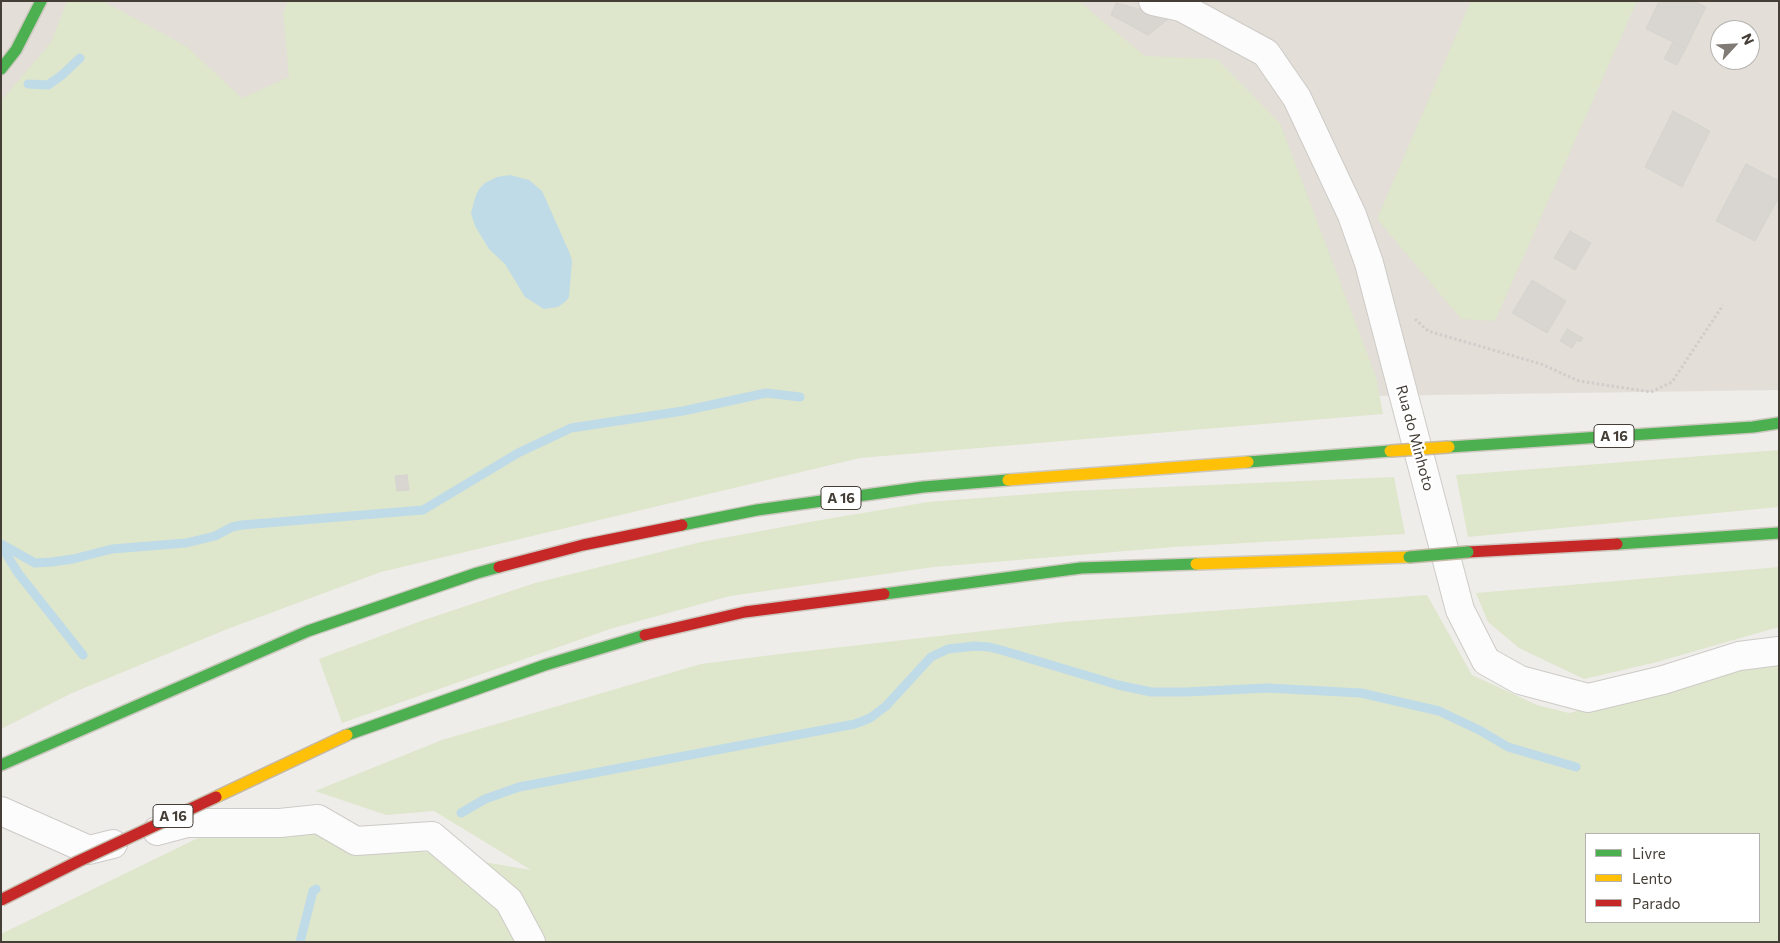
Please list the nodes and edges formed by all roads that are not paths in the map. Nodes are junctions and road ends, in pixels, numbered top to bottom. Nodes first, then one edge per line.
1 (41, 1) edge
2 (1153, 1) edge
3 (1, 69) edge
4 (1779, 423) edge
5 (1779, 533) edge
6 (1779, 651) edge
7 (1, 764) edge
8 (1, 811) edge
9 (1, 900) edge
10 (531, 942) edge

1 - 3 main road
2 - 6 street, Rua do Minhoto
4 - 7 main road, A 16, bridge
5 - 9 main road, A 16, bridge
8 - 10 street

